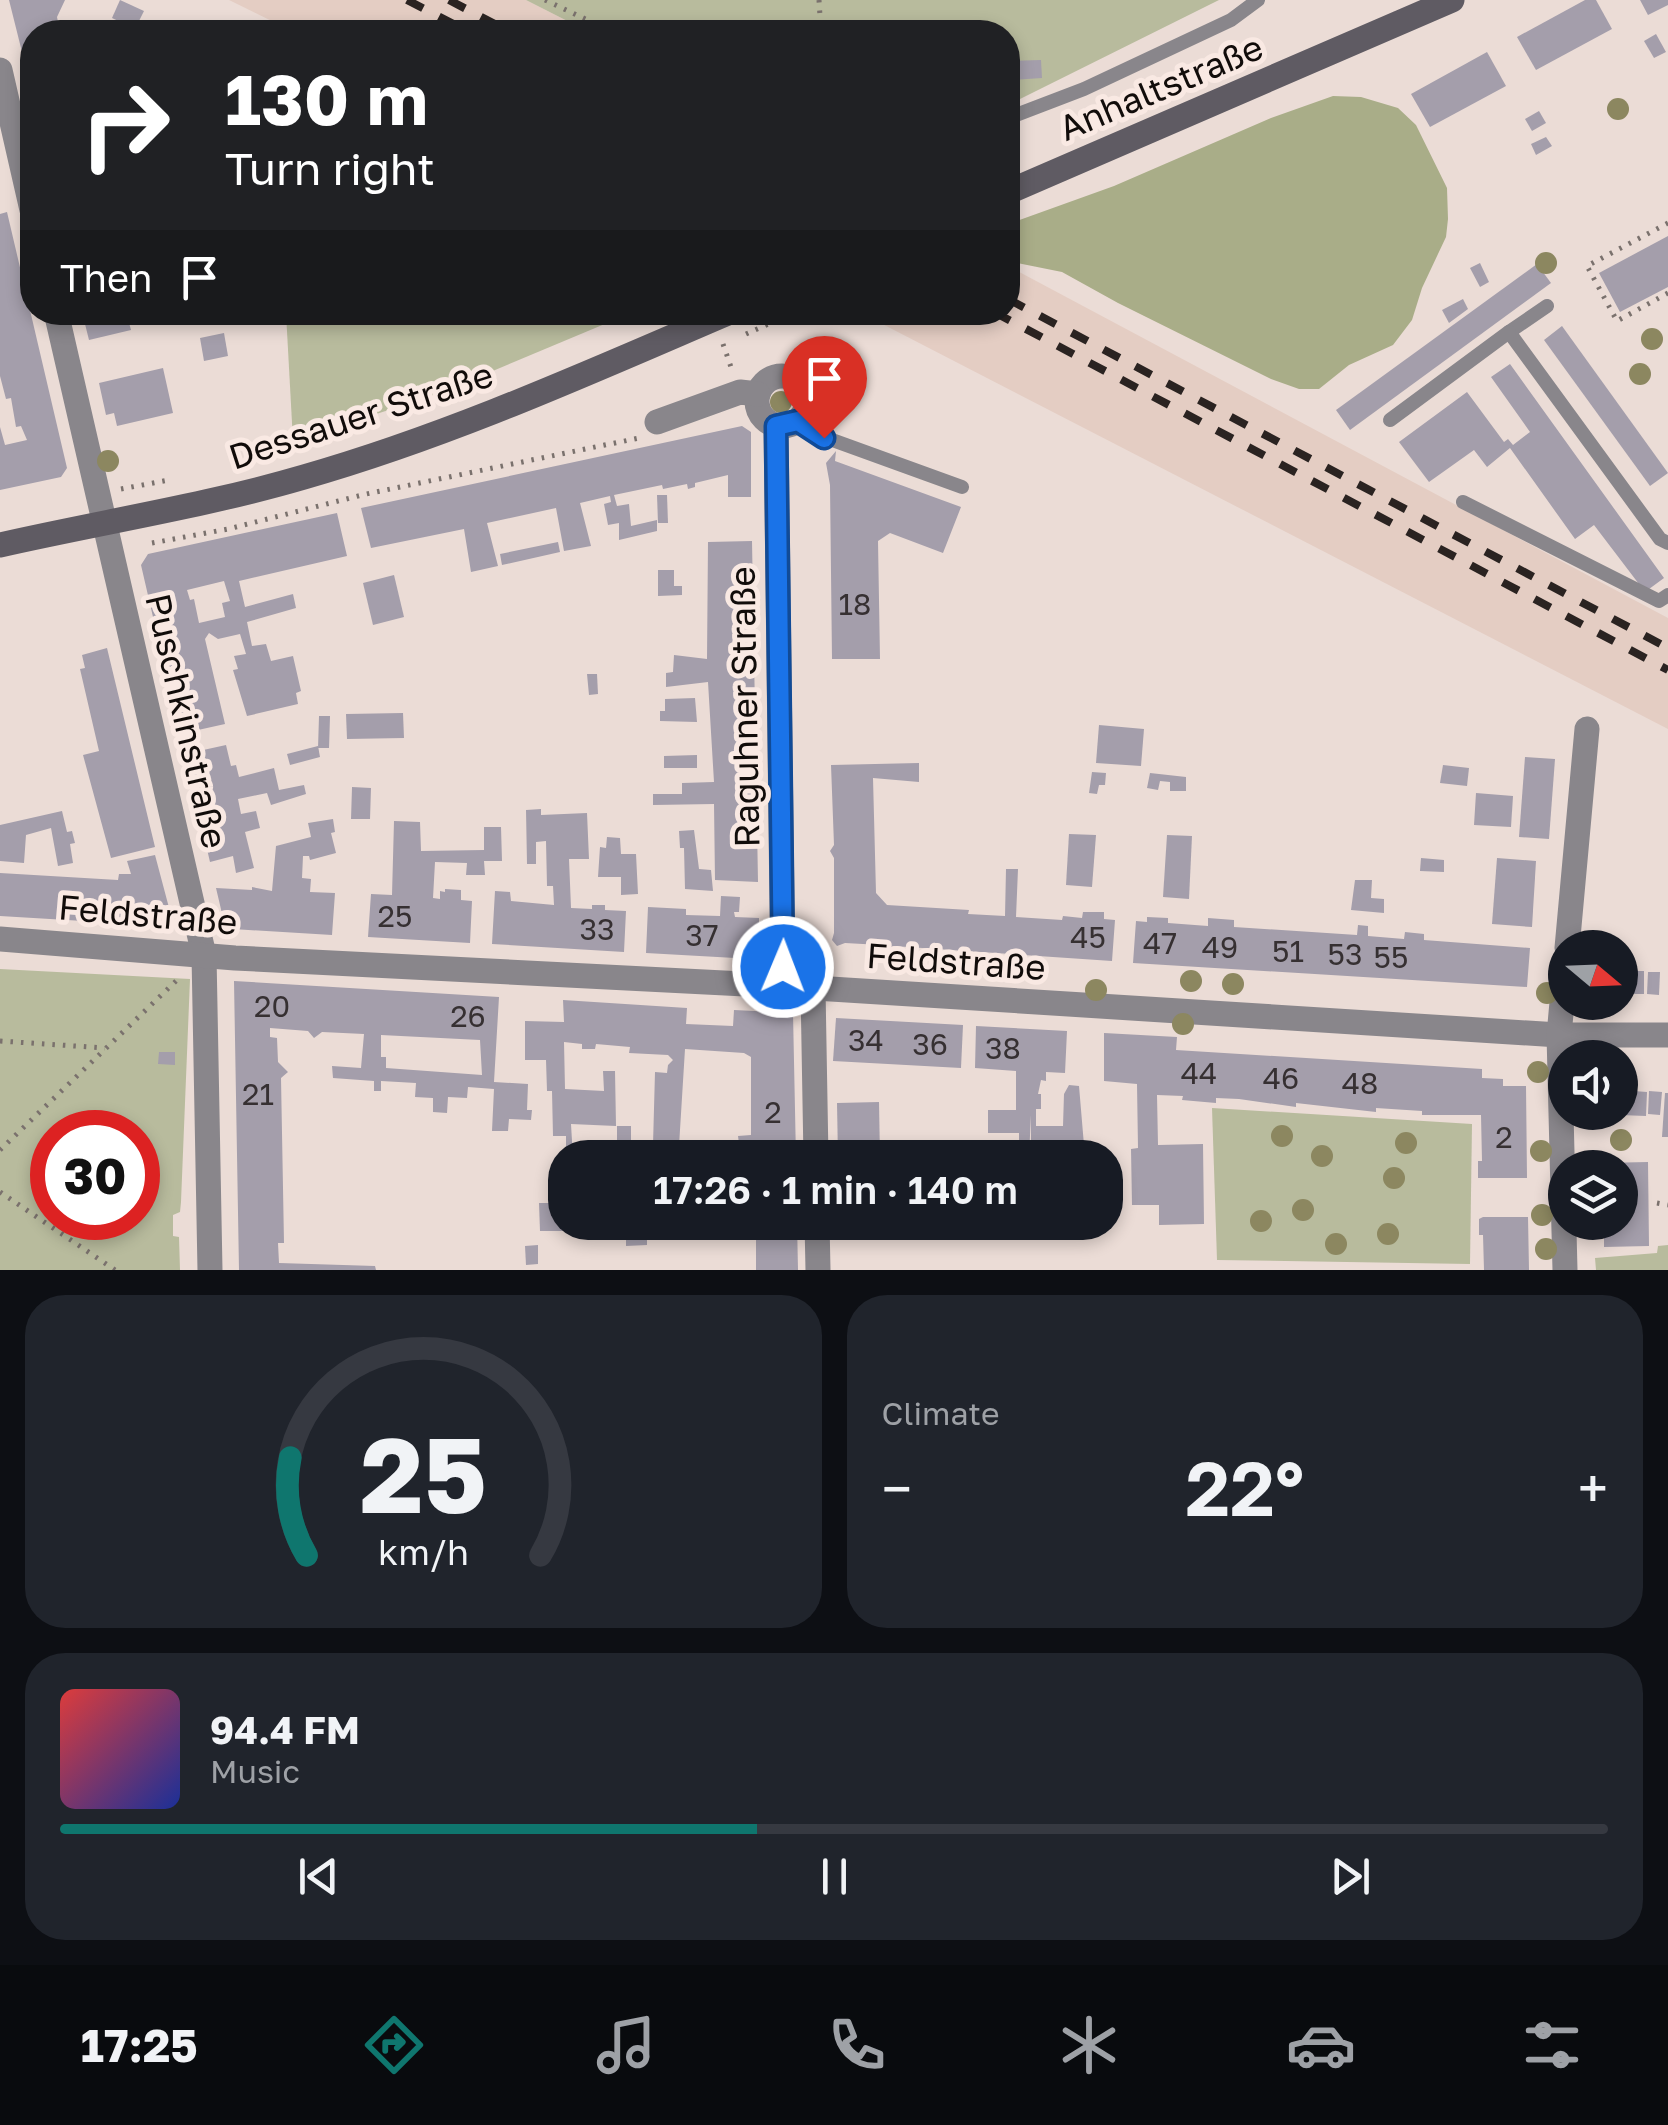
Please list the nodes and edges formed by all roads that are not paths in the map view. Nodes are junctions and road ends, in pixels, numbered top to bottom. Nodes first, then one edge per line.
1 (1258, 0) edge
2 (1439, 3) edge
3 (0, 70) edge
4 (1020, 113) edge
5 (20, 158) edge
6 (1020, 187) edge
7 (1548, 306) dead end
8 (59, 325) edge
9 (700, 325) edge
10 (1509, 332) junction
11 (758, 394) junction
12 (1390, 420) dead end
13 (658, 422) road end
14 (787, 423) junction
15 (962, 488) dead end
16 (1463, 502) dead end
17 (106, 522) junction
18 (1668, 543) edge
19 (0, 545) edge
20 (1668, 595) edge
21 (1587, 729) dead end
22 (1569, 930) edge
23 (0, 939) edge
24 (204, 955) junction
25 (783, 986) junction
26 (813, 988) junction
27 (1561, 1020) edge
28 (1560, 1035) junction
29 (1668, 1035) edge
30 (816, 1140) edge
31 (817, 1240) edge
32 (210, 1270) edge
33 (818, 1270) edge
34 (1565, 1270) edge

1 - 4 lane
2 - 6 street, Anhaltstraße
3 - 5 street
7 - 10 lane
8 - 17 street, Puschkinstraße
9 - 17 street, Dessauer Straße
10 - 12 lane
10 - 18 lane
11 - 13 street, Raguhner Straße
11 - 14 street, Raguhner Straße
11 - 14 street, Raguhner Straße
14 - 15 lane
14 - 25 street, Raguhner Straße
16 - 20 lane
17 - 19 street, Dessauer Straße
17 - 24 street, Puschkinstraße
21 - 22 street
23 - 24 street, Feldstraße
24 - 25 street, Feldstraße
24 - 32 street, Puschkinstraße
25 - 26 street, Feldstraße
26 - 28 street, Feldstraße
26 - 30 street
27 - 28 street
28 - 29 street, Feldstraße
28 - 34 street
31 - 33 street

